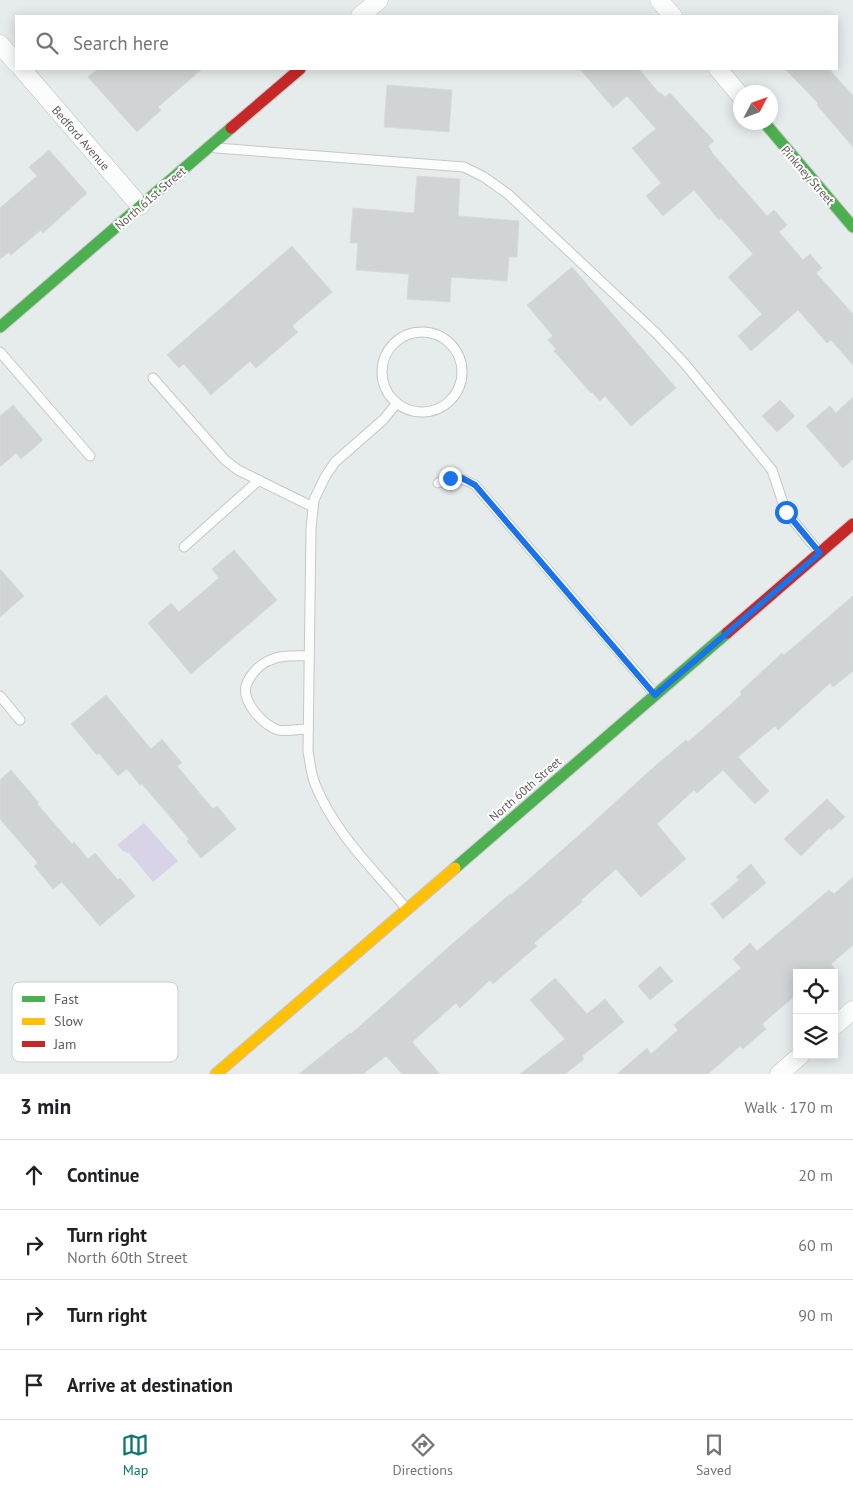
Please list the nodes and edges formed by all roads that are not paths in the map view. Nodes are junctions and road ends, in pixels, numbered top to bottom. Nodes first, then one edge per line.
1 (379, 0) edge
2 (659, 0) edge
3 (361, 15) edge
4 (672, 15) edge
5 (0, 44) edge
6 (15, 62) edge
7 (23, 70) edge
8 (299, 70) edge
9 (719, 70) edge
10 (733, 87) edge
11 (771, 130) edge
12 (208, 147) junction
13 (140, 206) junction
14 (853, 227) edge
15 (0, 327) edge
16 (0, 352) edge
17 (153, 378) dead end
18 (397, 403) junction
19 (90, 456) dead end
20 (259, 480) junction
21 (438, 482) dead end
22 (313, 507) junction
23 (853, 524) edge
24 (184, 547) dead end
25 (820, 553) junction
26 (309, 656) junction
27 (655, 695) junction
28 (0, 696) edge
29 (20, 720) dead end
30 (308, 729) junction
31 (407, 909) junction
32 (853, 1010) edge
33 (838, 1023) edge
34 (796, 1059) edge
35 (216, 1074) edge
36 (779, 1074) edge

1 - 3 street
2 - 4 street
5 - 6 street
7 - 13 street, Bedford Avenue
8 - 12 main road, North 61st Street
9 - 10 street
11 - 14 main road, Pinkney Street
12 - 13 main road, North 61st Street
12 - 25 lane
13 - 15 main road, North 61st Street
16 - 19 lane
17 - 20 lane
18 - 18 lane
18 - 22 lane
20 - 22 lane
20 - 24 lane
21 - 27 lane
22 - 26 lane
23 - 25 main road, North 60th Street
25 - 27 main road, North 60th Street
26 - 30 lane
26 - 30 lane
27 - 31 main road, North 60th Street
28 - 29 lane
30 - 31 lane
31 - 35 main road, North 60th Street
32 - 33 street
34 - 36 street

